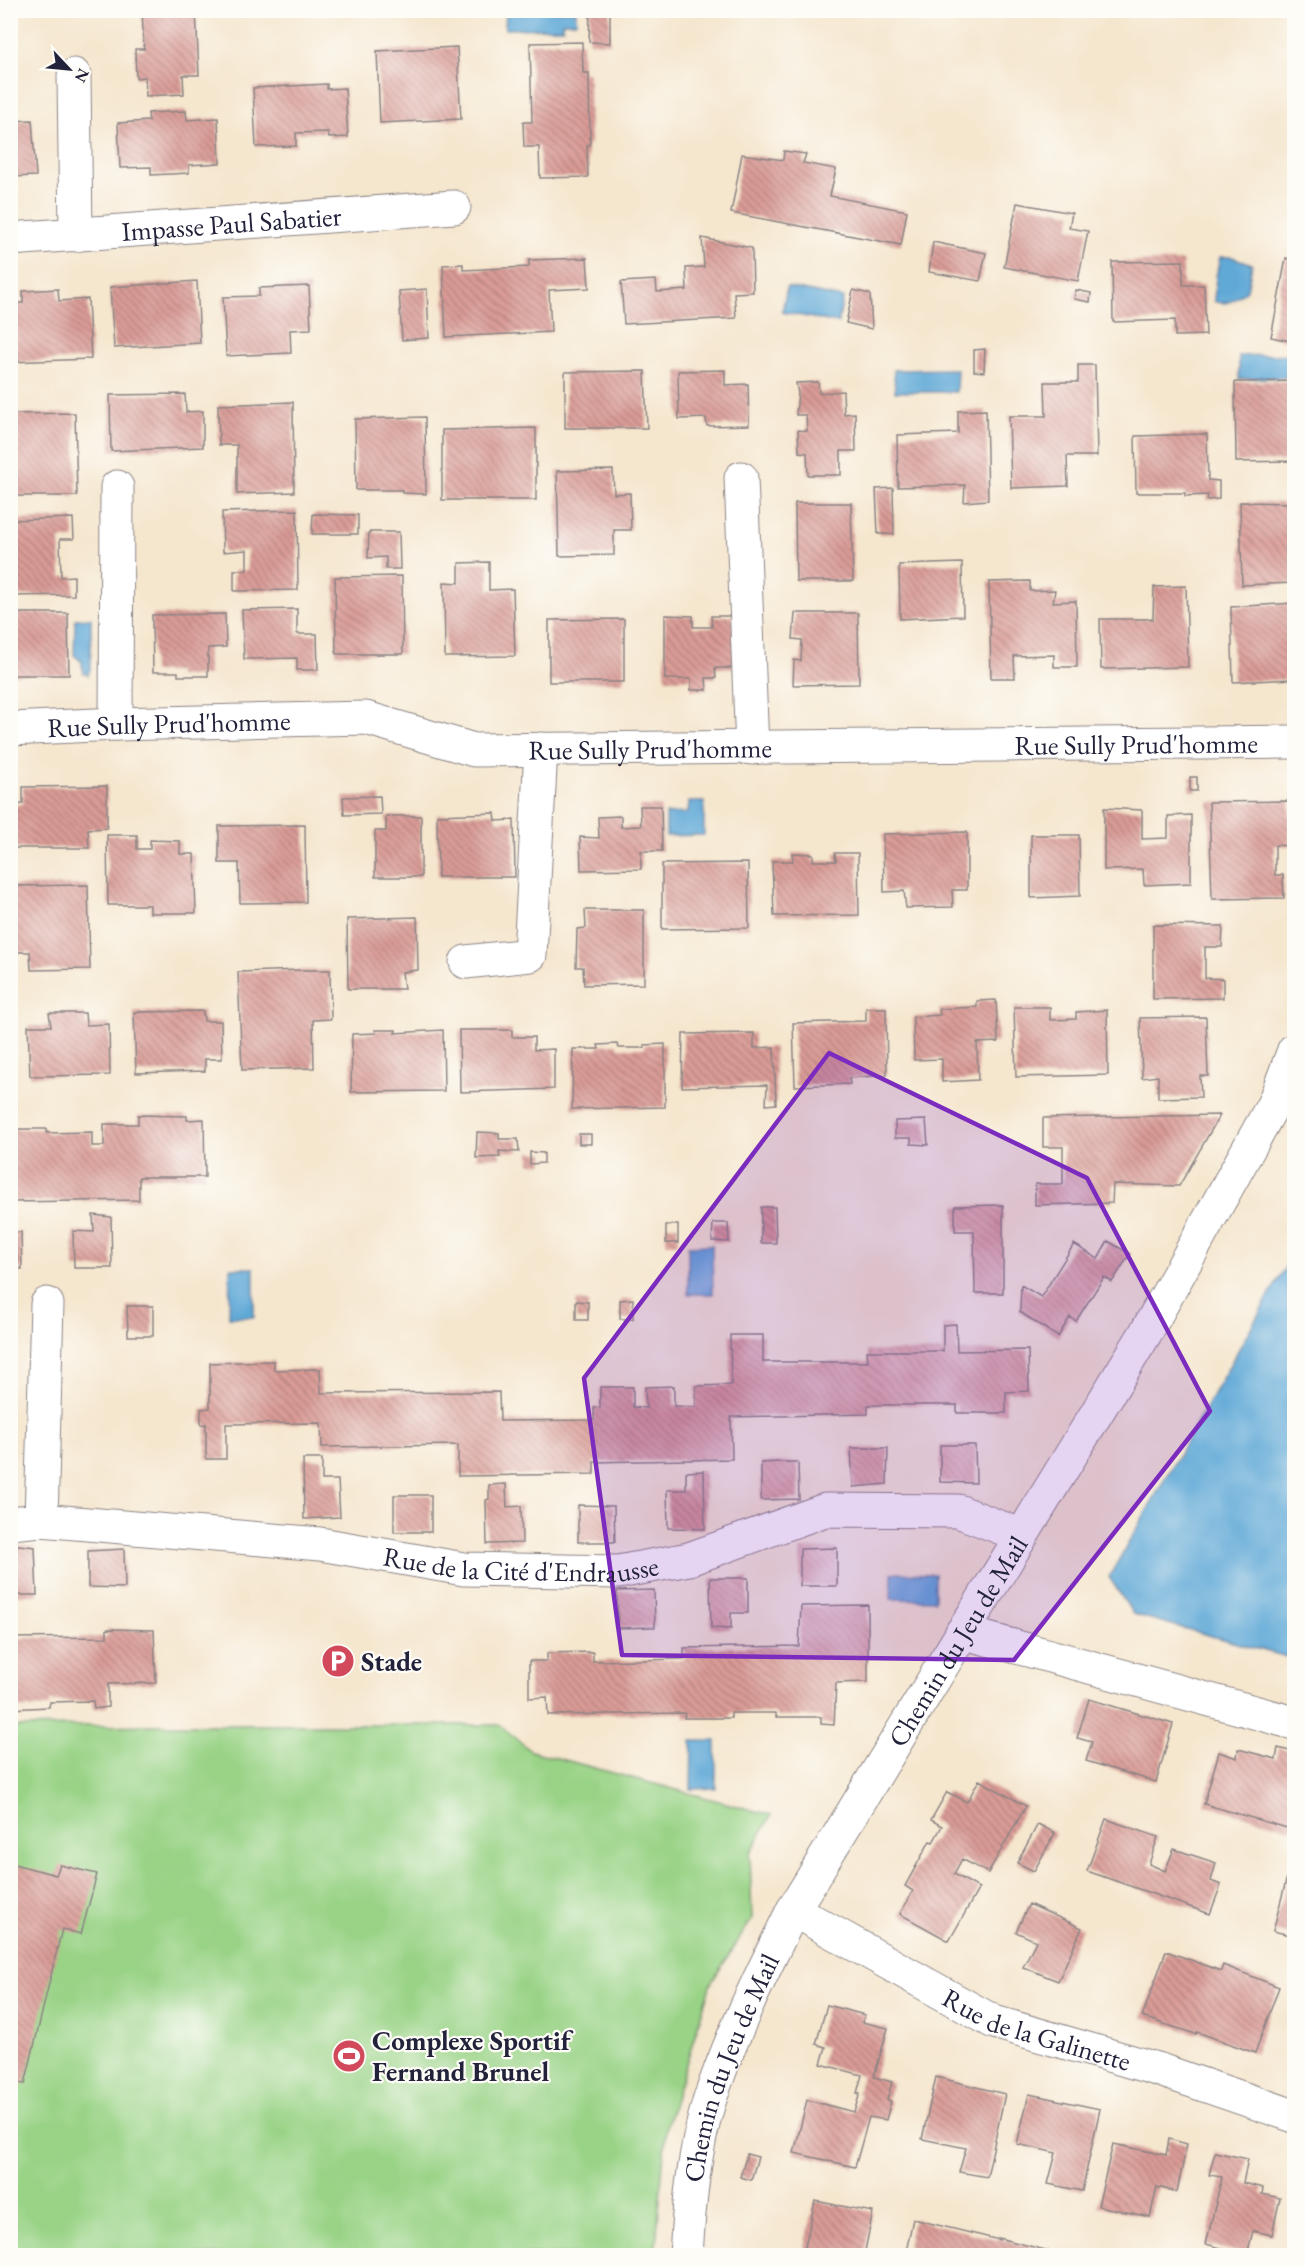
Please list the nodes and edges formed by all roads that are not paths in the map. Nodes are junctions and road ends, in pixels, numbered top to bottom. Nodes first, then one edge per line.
1 (74, 75) dead end
2 (454, 207) dead end
3 (76, 235) junction
4 (10, 239) edge
5 (741, 478) dead end
6 (117, 487) dead end
7 (116, 724) junction
8 (10, 729) edge
9 (1294, 742) edge
10 (752, 748) junction
11 (541, 749) junction
12 (466, 962) dead end
13 (1294, 1050) edge
14 (47, 1304) dead end
15 (26, 1522) edge
16 (1020, 1535) junction
17 (962, 1632) junction
18 (1294, 1723) edge
19 (793, 1910) junction
20 (1294, 2116) edge
21 (686, 2256) edge

1 - 3 street
2 - 3 street, Impasse Paul Sabatier
3 - 4 street, Impasse Paul Sabatier
5 - 10 street
6 - 7 street
7 - 8 street, Rue Sully Prud'homme
7 - 11 street, Rue Sully Prud'homme
9 - 10 street, Rue Sully Prud'homme
10 - 11 street, Rue Sully Prud'homme
11 - 12 street
13 - 16 street, Chemin du Jeu de Mail
14 - 15 street
15 - 16 street, Rue de la Cité d'Endrausse
16 - 17 street, Chemin du Jeu de Mail
17 - 18 street
17 - 19 street, Chemin du Jeu de Mail
19 - 20 street, Rue de la Galinette
19 - 21 street, Chemin du Jeu de Mail

